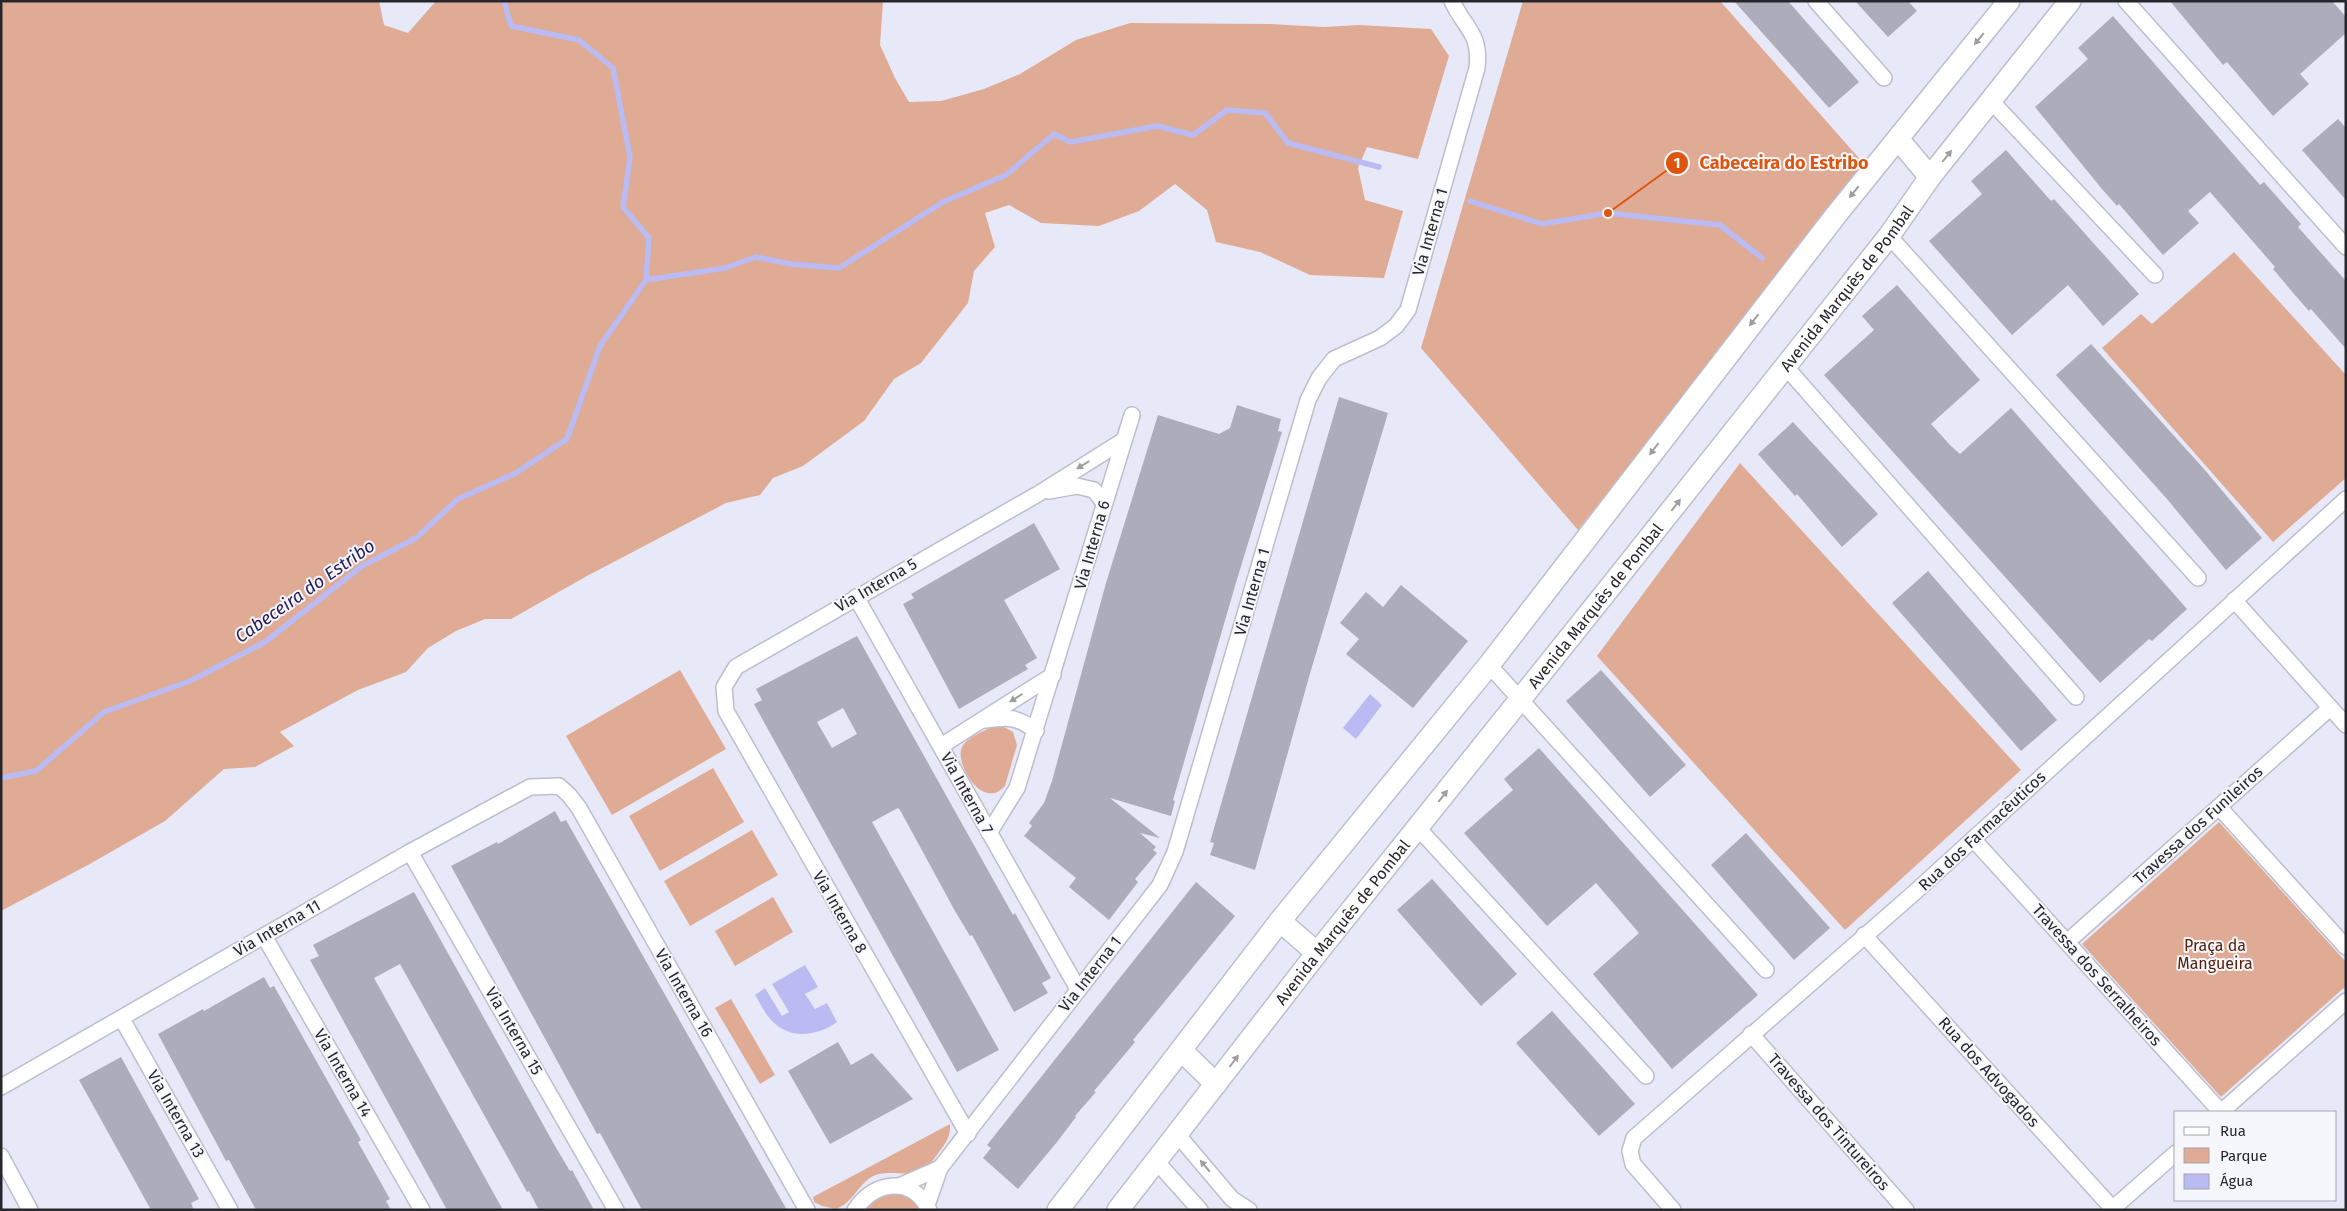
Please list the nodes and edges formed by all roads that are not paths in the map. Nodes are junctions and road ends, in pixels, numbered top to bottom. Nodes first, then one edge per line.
1 (1452, 1) edge
2 (1816, 1) edge
3 (2009, 1) edge
4 (2070, 1) edge
5 (2126, 1) edge
6 (1884, 78) dead end
7 (1992, 102) junction
8 (1898, 138) junction
9 (1930, 177) junction
10 (1889, 236) junction
11 (2346, 246) edge
12 (2155, 275) dead end
13 (1785, 366) junction
14 (1132, 415) dead end
15 (1124, 440) junction
16 (1038, 494) junction
17 (2345, 500) edge
18 (1104, 503) junction
19 (2198, 578) dead end
20 (856, 597) junction
21 (2234, 600) junction
22 (1489, 665) junction
23 (1053, 675) junction
24 (724, 687) joint
25 (2076, 697) dead end
26 (1521, 698) junction
27 (2330, 708) junction
28 (979, 721) junction
29 (2346, 725) edge
30 (1036, 730) junction
31 (941, 746) junction
32 (559, 786) joint
33 (2219, 807) junction
34 (1418, 828) junction
35 (989, 833) junction
36 (1973, 839) junction
37 (410, 852) junction
38 (1280, 921) junction
39 (1864, 935) junction
40 (264, 936) junction
41 (2066, 942) junction
42 (2346, 947) edge
43 (1317, 952) junction
44 (1766, 970) dead end
45 (1078, 989) junction
46 (2346, 1001) edge
47 (122, 1019) junction
48 (1752, 1034) junction
49 (1180, 1050) junction
50 (1646, 1076) dead end
51 (1216, 1084) junction
52 (1, 1087) edge
53 (2220, 1111) edge
54 (2222, 1111) edge
55 (968, 1134) junction
56 (1177, 1134) junction
57 (2174, 1154) edge
58 (1, 1156) edge
59 (1156, 1161) junction
60 (940, 1168) junction
61 (5, 1173) edge
62 (899, 1186) junction
63 (928, 1207) edge
64 (809, 1208) edge
65 (2113, 1209) edge
66 (30, 1210) edge
67 (230, 1210) edge
68 (422, 1210) edge
69 (616, 1210) edge
70 (855, 1210) edge
71 (1058, 1210) edge
72 (1118, 1210) edge
73 (1200, 1210) edge
74 (1248, 1210) edge
75 (1673, 1210) edge
76 (1906, 1210) edge

1 - 45 street, Via Interna 1
2 - 6 street
3 -> 8 main road
4 - 7 main road, Avenida Marquês de Pombal
5 - 11 street
9 -> 7 main road, Avenida Marquês de Pombal
7 - 12 street
8 - 9 main road
8 -> 22 main road
9 - 10 main road, Avenida Marquês de Pombal
10 - 13 main road, Avenida Marquês de Pombal
10 - 19 street
13 - 25 street
26 -> 13 main road, Avenida Marquês de Pombal
14 - 15 street, Via Interna 6
15 -> 16 street, Via Interna 5
15 - 18 street, Via Interna 6
16 - 18 street, Via Interna 5
16 - 20 street, Via Interna 5
17 - 21 street, Rua dos Farmacêuticos
18 - 23 street, Via Interna 6
20 - 24 street, Via Interna 5
20 - 31 street, Via Interna 7
21 - 27 street
21 - 36 street, Rua dos Farmacêuticos
22 - 26 street
22 - 38 main road
23 -> 28 street
23 - 30 street, Via Interna 6
24 - 55 street, Via Interna 8
34 -> 26 main road, Avenida Marquês de Pombal
26 - 44 street
27 - 29 street
27 - 33 street, Travessa dos Funileiros
28 - 30 street
28 - 31 street
30 - 35 street, Via Interna 6
31 - 35 street, Via Interna 7
32 - 37 street, Via Interna 11
32 - 64 street, Via Interna 16
33 - 41 street, Travessa dos Funileiros
33 - 42 street
34 - 43 main road, Avenida Marquês de Pombal
34 - 50 street
35 - 45 street, Via Interna 7
36 - 39 street, Rua dos Farmacêuticos
36 - 41 street, Travessa dos Serralheiros
37 - 40 street, Via Interna 11
37 - 69 street, Via Interna 15
38 - 43 main road
38 - 49 main road
39 - 48 street, Rua dos Farmacêuticos
39 - 65 street, Rua dos Advogados
40 - 47 street, Via Interna 11
40 - 68 street, Via Interna 14
41 - 53 street, Travessa dos Serralheiros
51 -> 43 main road, Avenida Marquês de Pombal
45 - 55 street, Via Interna 1
46 - 54 street
47 - 52 street, Via Interna 11
47 - 67 street, Via Interna 13
48 - 75 street, Rua dos Farmacêuticos
48 - 76 street, Travessa dos Tintureiros
49 - 51 main road
49 - 71 main road
51 - 56 main road, Avenida Marquês de Pombal
55 - 60 street, Via Interna 1
56 - 59 main road, Avenida Marquês de Pombal
74 -> 56 street
57 - 65 street
58 - 61 street
59 - 72 main road, Avenida Marquês de Pombal
59 - 73 street
60 - 62 street
60 - 63 street
61 - 66 street
62 - 63 street
62 - 70 street

